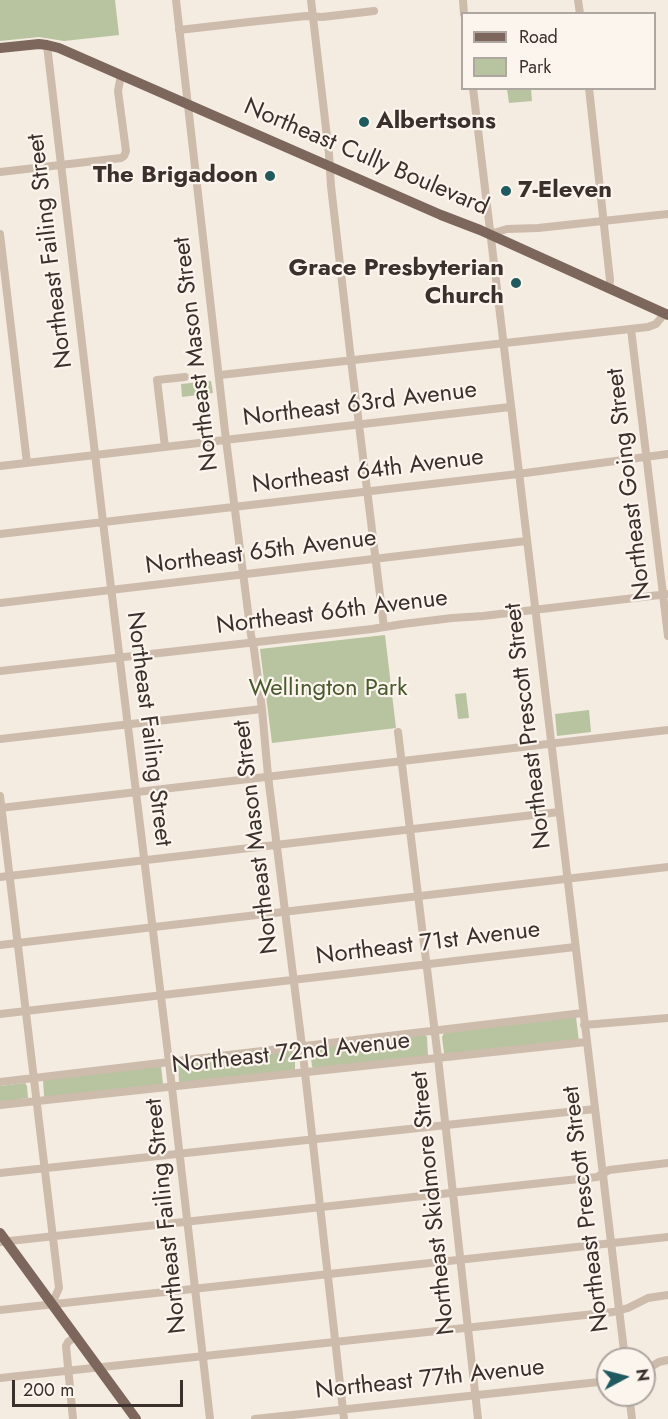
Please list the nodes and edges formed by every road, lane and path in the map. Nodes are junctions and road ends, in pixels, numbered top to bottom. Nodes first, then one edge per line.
1 (176, 0) edge
2 (310, 0) edge
3 (374, 11) dead end
4 (312, 16) junction
5 (179, 30) junction
6 (47, 45) junction
7 (0, 48) edge
8 (121, 75) junction
9 (473, 90) edge
10 (589, 90) edge
11 (188, 104) junction
12 (61, 166) junction
13 (330, 166) junction
14 (0, 172) edge
15 (668, 214) edge
16 (604, 221) junction
17 (0, 234) edge
18 (490, 234) junction
19 (609, 289) junction
20 (3, 293) edge
21 (667, 314) edge
22 (631, 329) junction
23 (502, 342) junction
24 (351, 360) junction
25 (220, 375) junction
26 (185, 377) dead end
27 (510, 407) junction
28 (359, 424) junction
29 (226, 440) junction
30 (165, 447) junction
31 (668, 454) edge
32 (95, 455) junction
33 (647, 456) junction
34 (27, 463) junction
35 (0, 466) edge
36 (518, 474) junction
37 (367, 492) junction
38 (235, 507) junction
39 (103, 522) junction
40 (0, 534) edge
41 (526, 541) junction
42 (376, 559) junction
43 (244, 574) junction
44 (111, 590) junction
45 (665, 594) edge
46 (0, 603) edge
47 (534, 610) junction
48 (384, 627) junction
49 (668, 636) edge
50 (253, 642) junction
51 (119, 657) junction
52 (0, 671) edge
53 (262, 709) junction
54 (128, 725) junction
55 (668, 730) edge
56 (398, 732) dead end
57 (0, 740) edge
58 (550, 744) junction
59 (402, 760) junction
60 (268, 776) junction
61 (136, 792) junction
62 (0, 796) edge
63 (1, 807) edge
64 (559, 812) junction
65 (409, 829) junction
66 (277, 844) junction
67 (145, 860) junction
68 (668, 867) edge
69 (5, 876) edge
70 (567, 879) junction
71 (417, 897) junction
72 (285, 912) junction
73 (153, 927) junction
74 (18, 943) junction
75 (0, 945) edge
76 (575, 947) junction
77 (426, 964) junction
78 (294, 980) junction
79 (161, 995) junction
80 (26, 1011) junction
81 (583, 1013) junction
82 (0, 1014) edge
83 (668, 1018) edge
84 (584, 1025) junction
85 (434, 1031) junction
86 (586, 1042) junction
87 (302, 1046) junction
88 (438, 1058) junction
89 (169, 1062) junction
90 (305, 1072) junction
91 (34, 1078) junction
92 (0, 1082) edge
93 (172, 1087) junction
94 (37, 1101) junction
95 (0, 1105) edge
96 (595, 1109) junction
97 (445, 1125) junction
98 (312, 1139) junction
99 (179, 1154) junction
100 (668, 1163) edge
101 (45, 1168) junction
102 (0, 1173) edge
103 (602, 1174) junction
104 (452, 1192) junction
105 (320, 1207) junction
106 (187, 1221) junction
107 (52, 1236) junction
108 (668, 1237) edge
109 (2, 1239) edge
110 (611, 1244) junction
111 (460, 1260) junction
112 (328, 1274) junction
113 (195, 1289) junction
114 (668, 1295) edge
115 (52, 1304) junction
116 (0, 1310) edge
117 (619, 1311) junction
118 (468, 1327) junction
119 (75, 1337) junction
120 (336, 1342) junction
121 (624, 1347) edge
122 (203, 1356) junction
123 (98, 1368) junction
124 (68, 1371) junction
125 (0, 1378) edge
126 (596, 1382) edge
127 (475, 1395) junction
128 (344, 1414) edge
129 (73, 1419) edge
130 (136, 1419) edge
131 (210, 1419) edge
132 (255, 1419) edge
133 (478, 1419) edge

1 - 5 street, Northeast Mason Street
2 - 4 street
3 - 4 street
4 - 5 street
4 - 13 street
5 - 11 street, Northeast Mason Street
6 - 7 main road
6 - 8 main road, Northeast Cully Boulevard
6 - 12 street, Northeast Failing Street
8 - 11 main road, Northeast Cully Boulevard
8 - 12 street
9 - 18 street, Northeast Prescott Street
10 - 16 street
11 - 13 main road, Northeast Cully Boulevard
11 - 25 street, Northeast Mason Street
12 - 14 street
12 - 32 street, Northeast Failing Street
13 - 18 main road, Northeast Cully Boulevard
13 - 24 street
15 - 16 street
16 - 18 street
16 - 19 street
17 - 20 street
18 - 19 main road, Northeast Cully Boulevard
18 - 23 street, Northeast Prescott Street
19 - 21 main road, Northeast Cully Boulevard
20 - 34 street
21 - 22 street
22 - 23 street
22 - 33 street, Northeast Going Street
23 - 24 street
23 - 27 street, Northeast Prescott Street
24 - 25 street
24 - 28 street
25 - 29 street, Northeast Mason Street
26 - 30 street
27 - 28 street, Northeast 63rd Avenue
27 - 36 street, Northeast Prescott Street
28 - 29 street, Northeast 63rd Avenue
28 - 37 street
29 - 30 street, Northeast 63rd Avenue
29 - 38 street, Northeast Mason Street
30 - 32 street, Northeast 63rd Avenue
31 - 33 street, Northeast 64th Avenue
32 - 34 street, Northeast 63rd Avenue
32 - 39 street, Northeast Failing Street
33 - 36 street, Northeast 64th Avenue
33 - 45 street, Northeast Going Street
34 - 35 street, Northeast 63rd Avenue
36 - 37 street, Northeast 64th Avenue
36 - 41 street, Northeast Prescott Street
37 - 38 street, Northeast 64th Avenue
37 - 42 street
38 - 39 street, Northeast 64th Avenue
38 - 43 street, Northeast Mason Street
39 - 40 street, Northeast 64th Avenue
39 - 44 street, Northeast Failing Street
41 - 42 street, Northeast 65th Avenue
41 - 47 street, Northeast Prescott Street
42 - 43 street, Northeast 65th Avenue
42 - 48 street
43 - 44 street, Northeast 65th Avenue
43 - 50 street, Northeast Mason Street
44 - 46 street, Northeast 65th Avenue
44 - 51 street, Northeast Failing Street
45 - 47 street, Northeast 66th Avenue
45 - 49 street, Northeast Going Street
47 - 48 street, Northeast 66th Avenue
47 - 58 street, Northeast Prescott Street
48 - 50 street, Northeast 66th Avenue
50 - 51 street, Northeast 66th Avenue
50 - 53 street, Northeast Mason Street
51 - 52 street, Northeast 66th Avenue
51 - 54 street, Northeast Failing Street
53 - 54 street
53 - 60 street, Northeast Mason Street
54 - 57 street
54 - 61 street, Northeast Failing Street
55 - 58 street
56 - 59 street, Northeast Skidmore Street
58 - 59 street
58 - 64 street, Northeast Prescott Street
59 - 60 street
59 - 65 street, Northeast Skidmore Street
60 - 61 street
60 - 66 street, Northeast Mason Street
61 - 63 street
61 - 67 street, Northeast Failing Street
62 - 63 street
63 - 69 street
64 - 65 street
64 - 70 street, Northeast Prescott Street
65 - 66 street
65 - 71 street, Northeast Skidmore Street
66 - 67 street
66 - 72 street, Northeast Mason Street
67 - 69 street
67 - 73 street, Northeast Failing Street
68 - 70 street
69 - 74 street
70 - 71 street
70 - 76 street, Northeast Prescott Street
71 - 72 street
71 - 77 street, Northeast Skidmore Street
72 - 73 street
72 - 78 street, Northeast Mason Street
73 - 74 street
73 - 79 street, Northeast Failing Street
74 - 75 street
74 - 80 street
76 - 77 street, Northeast 71st Avenue
76 - 81 street, Northeast Prescott Street
77 - 78 street, Northeast 71st Avenue
77 - 85 street, Northeast Skidmore Street
78 - 79 street, Northeast 71st Avenue
78 - 87 street, Northeast Mason Street
79 - 80 street, Northeast 71st Avenue
79 - 89 street, Northeast Failing Street
80 - 82 street, Northeast 71st Avenue
80 - 91 street
81 - 84 street, Northeast Prescott Street
81 - 85 street, Northeast 72nd Avenue
83 - 84 street
84 - 86 street, Northeast Prescott Street
85 - 87 street, Northeast 72nd Avenue
85 - 88 street, Northeast Skidmore Street
86 - 88 street, Northeast 72nd Avenue
86 - 96 street, Northeast Prescott Street
87 - 89 street, Northeast 72nd Avenue
87 - 90 street, Northeast Mason Street
88 - 90 street, Northeast 72nd Avenue
88 - 97 street, Northeast Skidmore Street
89 - 91 street, Northeast 72nd Avenue
89 - 93 street, Northeast Failing Street
90 - 93 street, Northeast 72nd Avenue
90 - 98 street, Northeast Mason Street
91 - 92 street, Northeast 72nd Avenue
91 - 94 street
93 - 94 street, Northeast 72nd Avenue
93 - 99 street, Northeast Failing Street
94 - 95 street, Northeast 72nd Avenue
94 - 101 street
96 - 97 street
96 - 103 street, Northeast Prescott Street
97 - 98 street
97 - 104 street, Northeast Skidmore Street
98 - 99 street
98 - 105 street, Northeast Mason Street
99 - 101 street
99 - 106 street, Northeast Failing Street
100 - 103 street
101 - 102 street
101 - 107 street
103 - 104 street
103 - 110 street, Northeast Prescott Street
104 - 105 street
104 - 111 street, Northeast Skidmore Street
105 - 106 street
105 - 112 street, Northeast Mason Street
106 - 107 street
106 - 113 street, Northeast Failing Street
107 - 109 street
107 - 115 street
108 - 110 street
109 - 115 main road
110 - 111 street
110 - 117 street, Northeast Prescott Street
111 - 112 street
111 - 118 street, Northeast Skidmore Street
112 - 113 street
112 - 120 street, Northeast Mason Street
113 - 115 street
113 - 122 street, Northeast Failing Street
114 - 117 street
115 - 116 street
115 - 119 main road
117 - 118 street
117 - 121 street, Northeast Prescott Street
118 - 120 street
118 - 127 street, Northeast Skidmore Street
119 - 123 main road
119 - 124 street
120 - 122 street
120 - 128 street, Northeast Mason Street
122 - 123 street
122 - 131 street, Northeast Failing Street
123 - 124 street
123 - 130 main road
124 - 125 street
124 - 129 street
126 - 127 street, Northeast 77th Avenue
127 - 128 street, Northeast 77th Avenue
127 - 133 street, Northeast Skidmore Street
128 - 132 street, Northeast 77th Avenue

